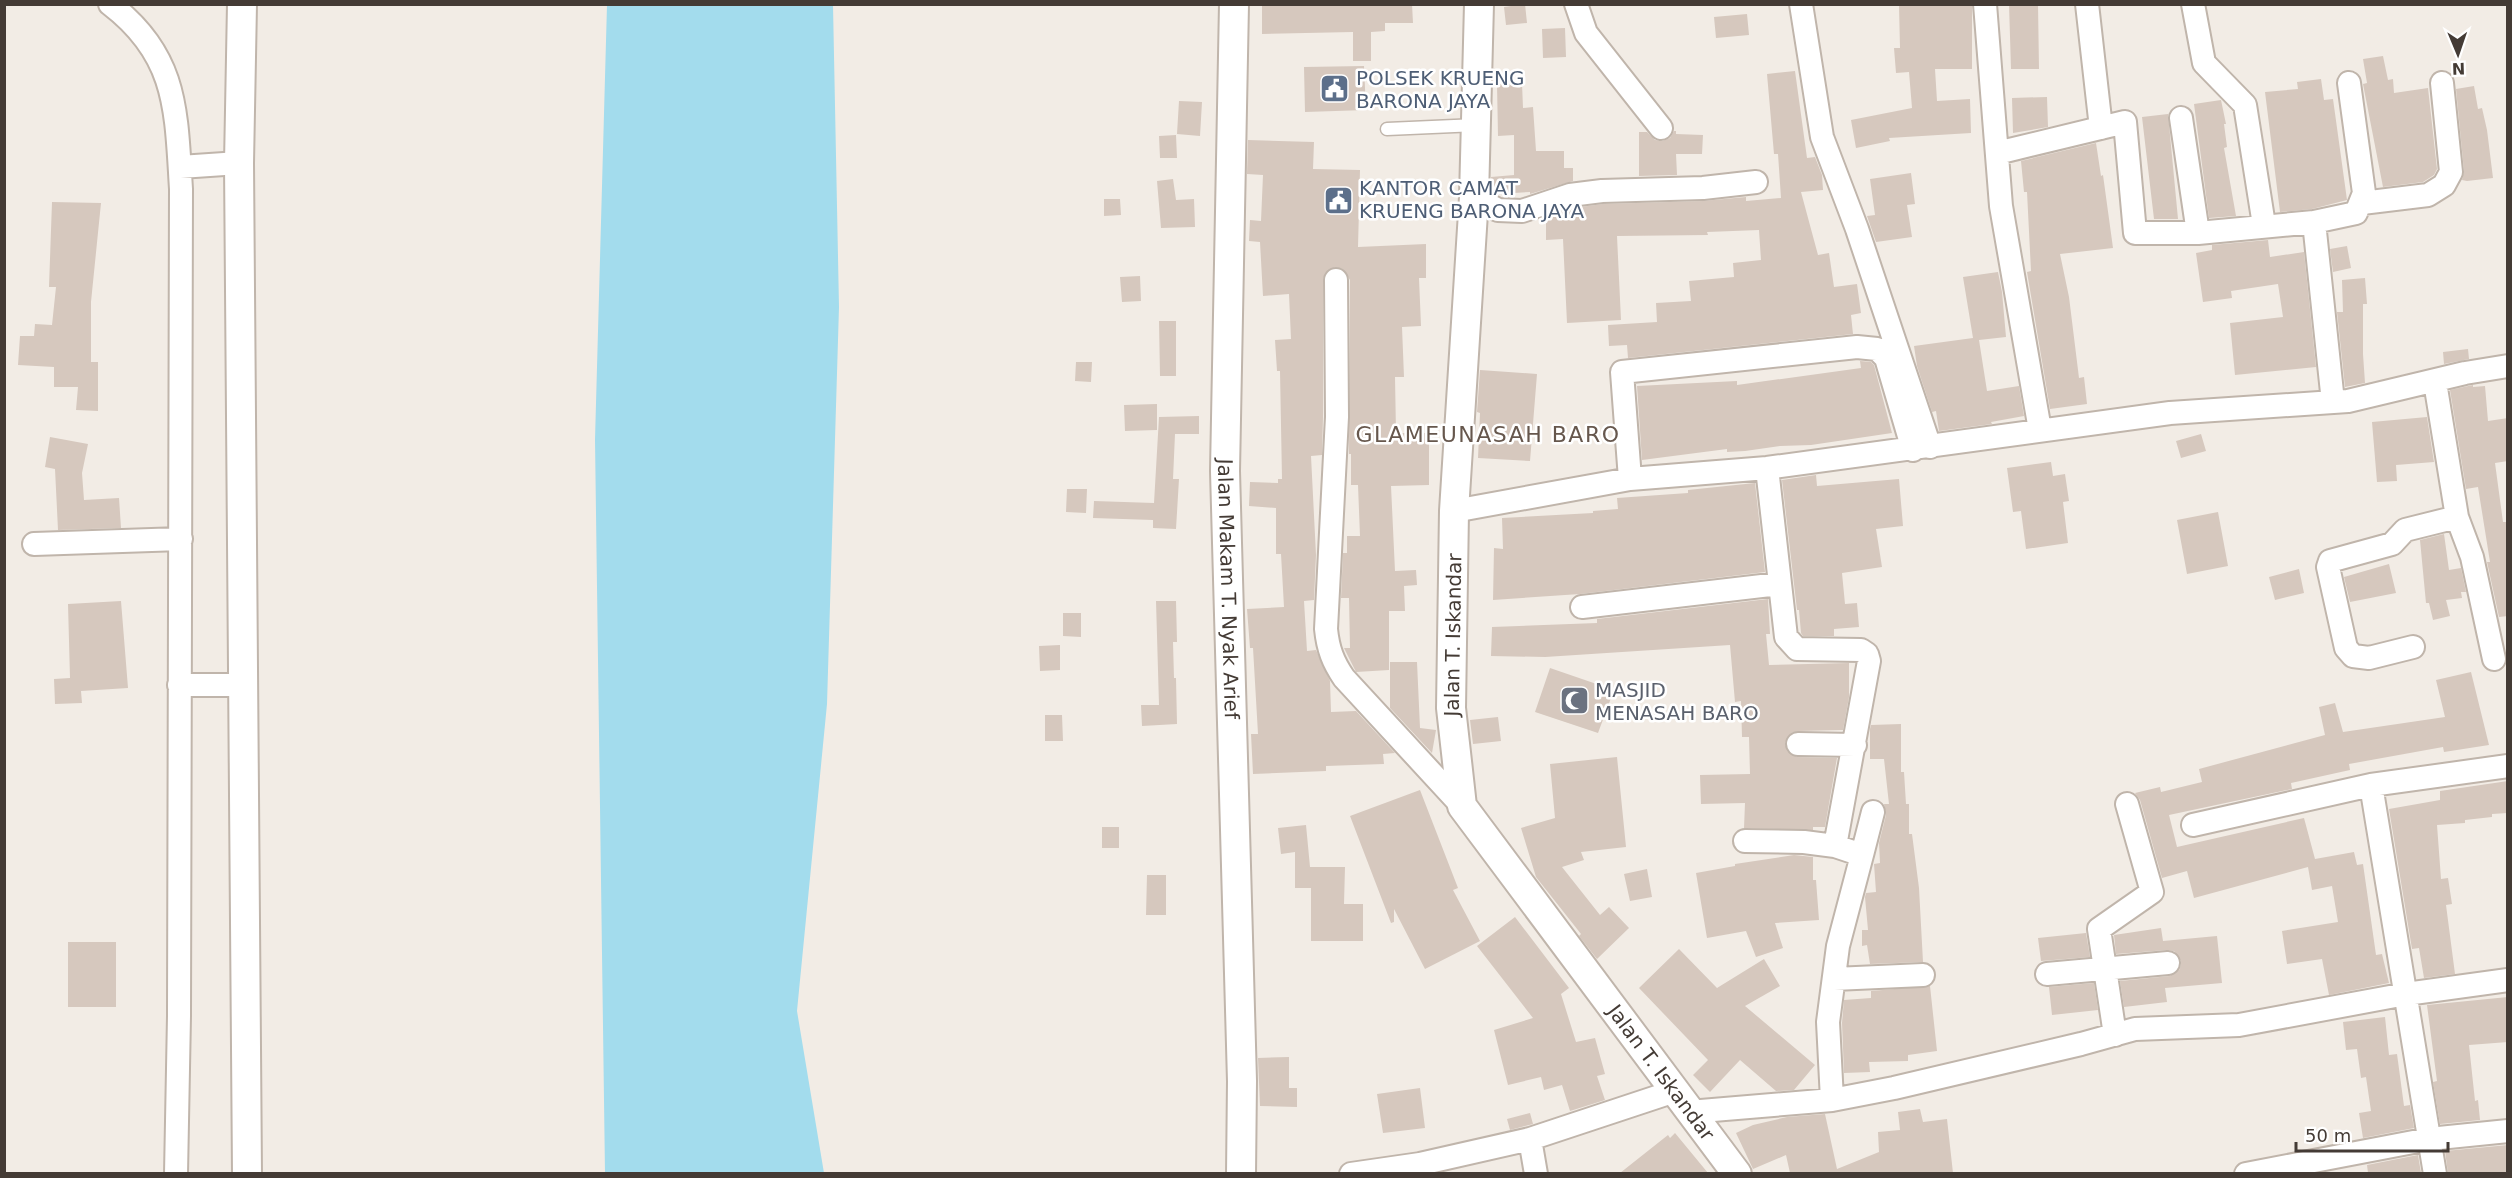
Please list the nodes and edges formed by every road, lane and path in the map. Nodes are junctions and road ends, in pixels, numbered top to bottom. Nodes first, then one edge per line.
1 (242, 4) edge
2 (1234, 4) edge
3 (1479, 4) edge
4 (1575, 4) edge
5 (1801, 4) edge
6 (1985, 4) edge
7 (2087, 4) edge
8 (2193, 4) edge
9 (112, 5) edge
10 (2349, 83) dead end
11 (2442, 83) dead end
12 (2181, 118) dead end
13 (1477, 125) junction
14 (1661, 128) dead end
15 (2101, 128) junction
16 (1387, 129) dead end
17 (1997, 153) junction
18 (238, 163) junction
19 (180, 167) junction
20 (1756, 182) dead end
21 (1474, 197) junction
22 (2362, 203) junction
23 (2314, 222) junction
24 (2264, 225) junction
25 (2198, 233) junction
26 (1336, 280) dead end
27 (2508, 366) edge
28 (2435, 382) junction
29 (2333, 402) junction
30 (2040, 430) junction
31 (1921, 448) junction
32 (1767, 468) junction
33 (1630, 479) junction
34 (1454, 511) junction
35 (2457, 517) junction
36 (181, 539) junction
37 (34, 544) dead end
38 (1779, 584) junction
39 (1582, 607) dead end
40 (2413, 647) dead end
41 (2494, 659) dead end
42 (182, 685) junction
43 (234, 685) junction
44 (1798, 744) dead end
45 (1855, 745) junction
46 (2508, 766) edge
47 (2371, 785) junction
48 (2127, 804) dead end
49 (1462, 806) junction
50 (1873, 812) dead end
51 (2193, 825) dead end
52 (1745, 841) dead end
53 (1835, 846) junction
54 (1862, 855) junction
55 (2168, 963) dead end
56 (2104, 968) junction
57 (2047, 974) dead end
58 (1923, 975) dead end
59 (1834, 979) junction
60 (2508, 980) edge
61 (2406, 994) junction
62 (2115, 1035) junction
63 (1832, 1100) junction
64 (1682, 1102) junction
65 (2508, 1131) edge
66 (1530, 1139) junction
67 (2428, 1139) junction
68 (176, 1173) edge
69 (247, 1173) edge
70 (1241, 1173) edge
71 (1351, 1173) edge
72 (1536, 1173) edge
73 (1737, 1173) edge
74 (2246, 1173) edge
75 (2435, 1173) edge

1 - 18 street
2 - 70 street, Jalan Makam T. Nyak Arief
3 - 13 street, Jalan T. Iskandar
4 - 14 street
5 - 31 street
6 - 17 street
7 - 15 street
8 - 24 street
9 - 19 street
10 - 22 street
11 - 22 street
12 - 25 street
13 - 16 lane
13 - 21 street, Jalan T. Iskandar
15 - 17 street
15 - 25 street
17 - 30 street
18 - 19 street
18 - 43 street
19 - 36 street
20 - 21 street
21 - 34 street, Jalan T. Iskandar
22 - 23 street
23 - 24 street
23 - 29 street
24 - 25 street
26 - 49 street
27 - 28 street
28 - 29 street
28 - 35 street
29 - 30 street
30 - 31 street
31 - 32 street
31 - 33 street
32 - 33 street
32 - 38 street
33 - 34 street
34 - 49 street, Jalan T. Iskandar
35 - 40 street
35 - 41 street
36 - 37 street
36 - 42 street
38 - 39 street
38 - 45 street
42 - 43 street
42 - 68 street
43 - 69 street
44 - 45 street
45 - 53 street
46 - 47 street
47 - 51 street
47 - 61 street
48 - 56 street
49 - 64 street, Jalan T. Iskandar
50 - 54 street
52 - 53 street
53 - 54 street
54 - 59 street
55 - 56 street
56 - 57 street
56 - 62 street
58 - 59 street
59 - 63 street
60 - 61 street
61 - 62 street
61 - 67 street
62 - 63 street
63 - 64 street
64 - 66 street
64 - 73 street, Jalan T. Iskandar
65 - 67 street
66 - 71 street
66 - 72 street
67 - 74 street
67 - 75 street

